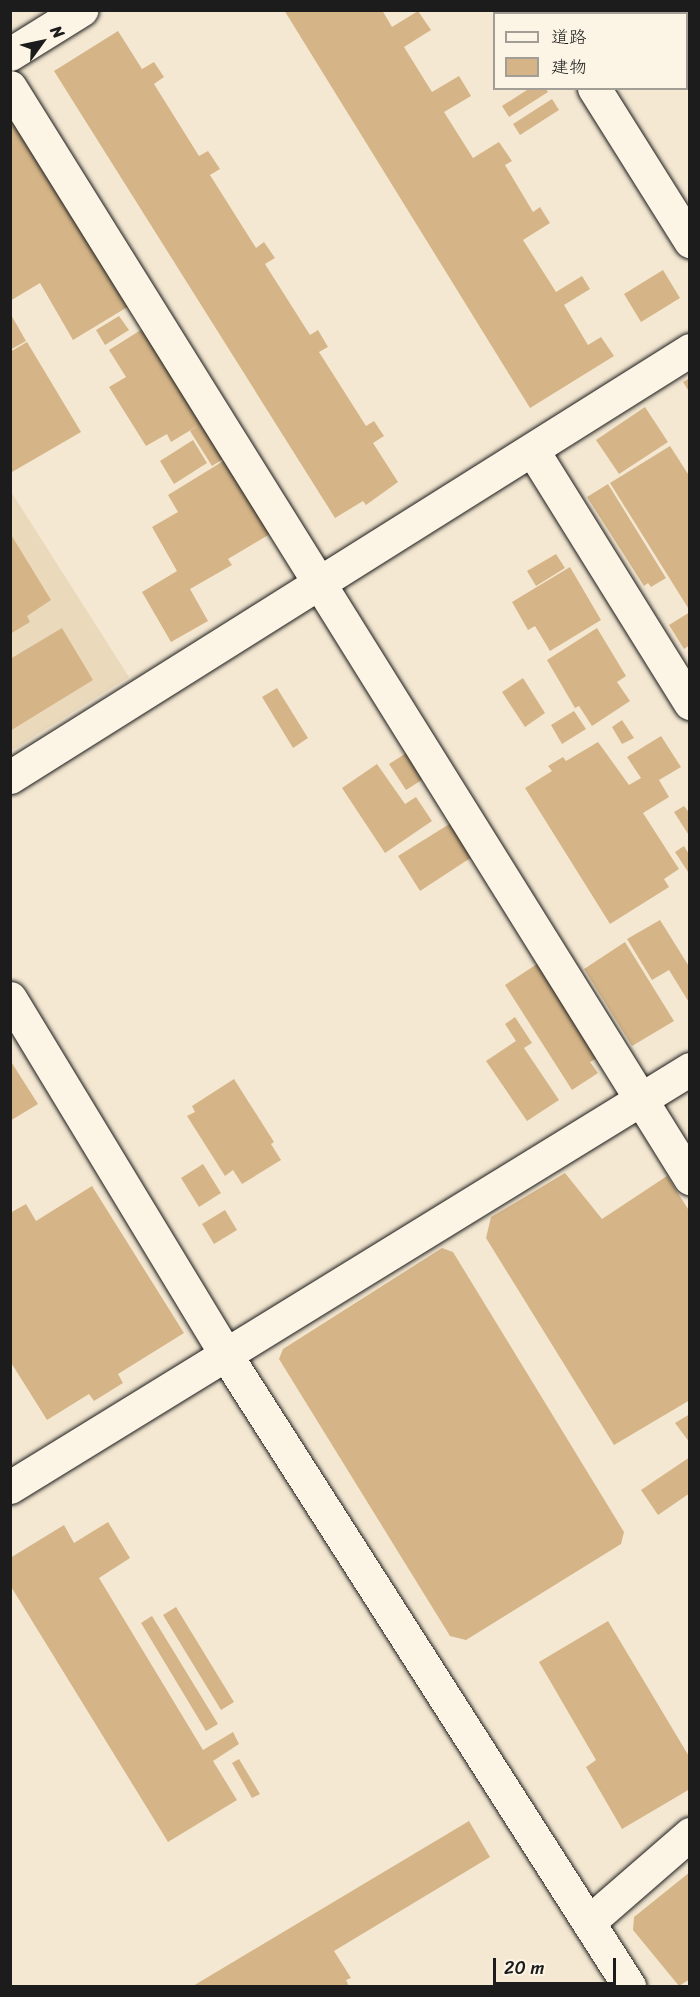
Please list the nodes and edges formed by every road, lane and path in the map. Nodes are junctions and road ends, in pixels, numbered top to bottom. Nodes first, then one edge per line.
1 (81, 10) edge
2 (10, 54) edge
3 (10, 87) edge
4 (595, 90) edge
5 (690, 241) edge
6 (690, 350) edge
7 (533, 451) junction
8 (320, 584) junction
9 (690, 703) edge
10 (10, 777) edge
11 (10, 998) edge
12 (690, 1069) edge
13 (642, 1101) junction
14 (690, 1178) edge
15 (226, 1355) junction
16 (14, 1478) edge
17 (690, 1834) edge
18 (590, 1921) junction
19 (629, 1986) edge

1 - 2 street
3 - 8 street
4 - 5 street
6 - 7 street
7 - 8 street
7 - 9 street
8 - 10 street
8 - 13 street
11 - 15 street
12 - 13 street
13 - 14 street
13 - 15 street
15 - 16 street
15 - 18 street
17 - 18 street
18 - 19 street

